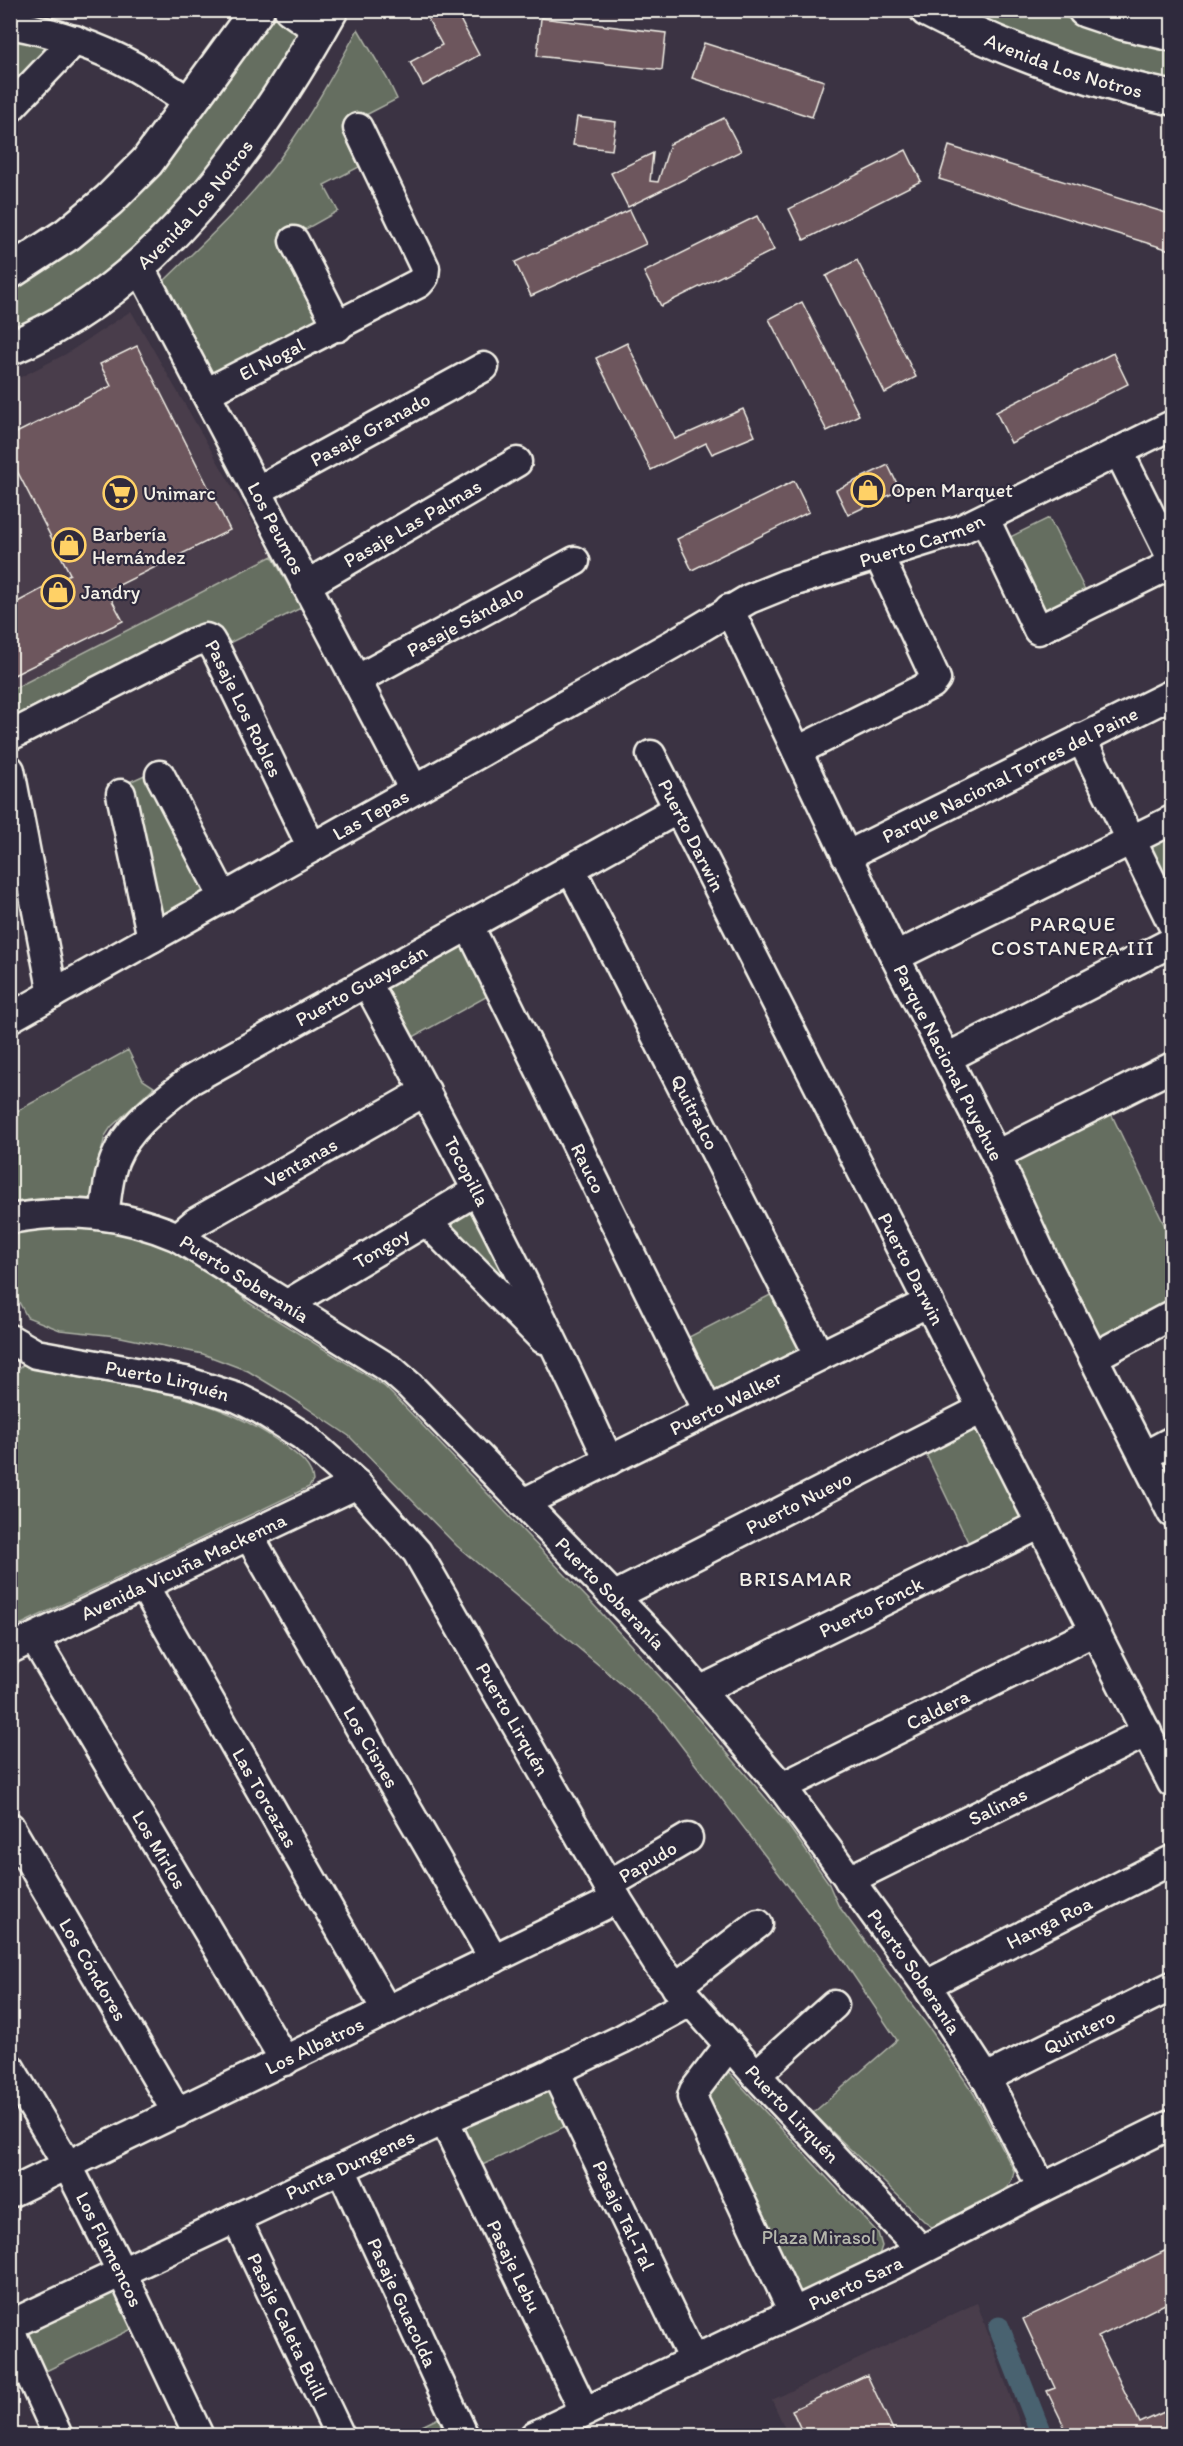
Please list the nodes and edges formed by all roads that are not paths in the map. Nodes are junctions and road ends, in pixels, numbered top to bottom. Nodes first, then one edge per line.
1 (257, 10) edge
2 (289, 10) edge
3 (927, 10) edge
4 (1085, 10) edge
5 (325, 21) edge
6 (10, 24) edge
7 (1173, 34) edge
8 (75, 40) junction
9 (1173, 98) edge
10 (192, 103) junction
11 (10, 108) edge
12 (358, 128) dead end
13 (294, 241) dead end
14 (139, 266) junction
15 (10, 272) edge
16 (338, 327) junction
17 (10, 348) edge
18 (484, 367) dead end
19 (206, 393) junction
20 (1173, 425) edge
21 (1119, 452) junction
22 (518, 462) dead end
23 (257, 491) junction
24 (985, 519) junction
25 (879, 556) junction
26 (1173, 560) edge
27 (575, 561) dead end
28 (1173, 564) edge
29 (306, 585) junction
30 (729, 609) junction
31 (356, 680) junction
32 (1173, 694) edge
33 (10, 736) edge
34 (1081, 738) junction
35 (797, 751) junction
36 (651, 755) dead end
37 (10, 770) edge
38 (160, 775) dead end
39 (414, 790) junction
40 (121, 794) dead end
41 (678, 808) junction
42 (1173, 820) edge
43 (1132, 841) junction
44 (312, 848) junction
45 (846, 856) junction
46 (571, 869) junction
47 (224, 898) junction
48 (1173, 923) edge
49 (469, 926) junction
50 (152, 938) junction
51 (1173, 942) edge
52 (895, 957) junction
53 (367, 983) junction
54 (53, 994) junction
55 (10, 1018) edge
56 (947, 1058) junction
57 (1173, 1067) edge
58 (426, 1091) junction
59 (996, 1155) junction
60 (476, 1191) junction
61 (104, 1215) junction
62 (10, 1219) edge
63 (426, 1221) junction
64 (178, 1237) junction
65 (929, 1302) junction
66 (286, 1305) junction
67 (1173, 1315) edge
68 (14, 1350) edge
69 (819, 1355) junction
70 (1094, 1357) junction
71 (563, 1360) junction
72 (982, 1409) junction
73 (708, 1411) junction
74 (1173, 1441) edge
75 (1144, 1456) junction
76 (609, 1461) junction
77 (357, 1484) junction
78 (523, 1503) junction
79 (1173, 1513) edge
80 (1041, 1524) junction
81 (249, 1536) junction
82 (144, 1586) junction
83 (615, 1596) junction
84 (1095, 1631) junction
85 (22, 1643) edge
86 (701, 1690) junction
87 (1147, 1732) junction
88 (1173, 1784) edge
89 (782, 1786) junction
90 (10, 1827) edge
91 (688, 1838) dead end
92 (1173, 1860) edge
93 (849, 1880) junction
94 (612, 1892) junction
95 (758, 1924) dead end
96 (494, 1959) junction
97 (926, 1985) junction
98 (1173, 1986) edge
99 (683, 1994) junction
100 (834, 2005) dead end
101 (387, 2011) junction
102 (729, 2045) junction
103 (285, 2061) junction
104 (10, 2068) edge
105 (555, 2071) junction
106 (756, 2075) junction
107 (986, 2078) junction
108 (177, 2113) junction
109 (444, 2121) junction
110 (1173, 2124) edge
111 (68, 2166) junction
112 (341, 2169) junction
113 (1042, 2187) junction
114 (10, 2193) edge
115 (236, 2218) junction
116 (921, 2250) junction
117 (121, 2271) junction
118 (793, 2312) junction
119 (12, 2330) edge
120 (693, 2360) junction
121 (584, 2411) junction
122 (58, 2436) edge
123 (199, 2436) edge
124 (340, 2436) edge
125 (464, 2436) edge
126 (534, 2436) edge

1 - 10 main road
2 - 5 street
3 - 9 main road, Avenida Los Notros
4 - 7 main road
5 - 14 main road, Avenida Los Notros
6 - 8 street
8 - 10 street
8 - 11 street
10 - 15 main road
12 - 16 street, El Nogal
13 - 16 street
14 - 17 main road, Avenida Los Notros
14 - 19 street, Los Peumos
16 - 19 street, El Nogal
18 - 23 street, Pasaje Granado
19 - 23 street, Los Peumos
20 - 21 street, Puerto Carmen
21 - 24 street, Puerto Carmen
21 - 26 street
22 - 29 street, Pasaje Las Palmas
23 - 29 street, Los Peumos
24 - 25 street, Puerto Carmen
24 - 28 street
25 - 30 street, Puerto Carmen
25 - 35 street
27 - 31 street, Pasaje Sándalo
29 - 31 street, Los Peumos
30 - 35 street, Parque Nacional Puyehue
30 - 39 street, Las Tepas
31 - 39 street, Los Peumos
32 - 34 street, Parque Nacional Torres del Paine
33 - 44 street, Pasaje Los Robles
34 - 43 street
34 - 45 street, Parque Nacional Torres del Paine
35 - 45 street, Parque Nacional Puyehue
36 - 41 street, Puerto Darwin
37 - 54 street
38 - 47 street
39 - 44 street, Las Tepas
40 - 50 street
41 - 46 street, Puerto Guayacán
41 - 65 street, Puerto Darwin
42 - 43 street
43 - 48 street
43 - 52 street
44 - 47 street, Las Tepas
45 - 52 street, Parque Nacional Puyehue
46 - 49 street, Puerto Guayacán
46 - 69 street, Quitralco
47 - 50 street, Las Tepas
49 - 53 street, Puerto Guayacán
49 - 73 street, Rauco
50 - 54 street, Las Tepas
51 - 56 street
52 - 56 street, Parque Nacional Puyehue
53 - 58 street, Tocopilla
53 - 61 street, Puerto Guayacán
54 - 55 street, Las Tepas
56 - 59 street, Parque Nacional Puyehue
57 - 59 street
58 - 60 street, Tocopilla
58 - 64 street, Ventanas
59 - 70 street, Parque Nacional Puyehue
60 - 63 street, Tongoy
60 - 71 street, Tocopilla
61 - 62 street, Puerto Soberanía
61 - 64 street, Puerto Soberanía
63 - 66 street, Tongoy
63 - 71 street, Tocopilla
64 - 66 street, Puerto Soberanía
65 - 69 street, Puerto Walker
65 - 72 street, Puerto Darwin
66 - 78 street, Puerto Soberanía
67 - 70 street
68 - 77 street, Puerto Lirquén
69 - 73 street, Puerto Walker
70 - 75 street, Parque Nacional Puyehue
71 - 76 street, Tocopilla
72 - 80 street, Puerto Darwin
72 - 83 street, Puerto Nuevo
73 - 76 street, Puerto Walker
74 - 75 street
75 - 79 street, Parque Nacional Puyehue
76 - 78 street, Puerto Walker
77 - 81 street, Avenida Vicuña Mackenna
77 - 94 street, Puerto Lirquén
78 - 83 street, Puerto Soberanía
80 - 84 street, Puerto Darwin
80 - 86 street, Puerto Fonck
81 - 82 street, Avenida Vicuña Mackenna
81 - 96 street, Los Cisnes
82 - 85 street, Avenida Vicuña Mackenna
82 - 101 street, Las Torcazas
83 - 86 street, Puerto Soberanía
84 - 87 street, Puerto Darwin
84 - 89 street, Caldera
85 - 103 street, Los Mirlos
86 - 89 street, Puerto Soberanía
87 - 88 street, Puerto Darwin
87 - 93 street, Salinas
89 - 93 street, Puerto Soberanía
90 - 108 street, Los Cóndores
91 - 94 street, Papudo
92 - 97 street, Hanga Roa
93 - 97 street, Puerto Soberanía
94 - 96 street, Los Albatros
94 - 99 street, Puerto Lirquén
95 - 99 street, Punta Dungenes
96 - 101 street, Los Albatros
97 - 107 street, Puerto Soberanía
98 - 107 street, Quintero
99 - 102 street, Puerto Lirquén
99 - 105 street, Punta Dungenes
100 - 106 street
101 - 103 street, Los Albatros
102 - 106 street, Puerto Lirquén
102 - 118 street
103 - 108 street, Los Albatros
104 - 111 street, Los Flamencos
105 - 109 street, Punta Dungenes
105 - 120 street, Pasaje Tal-Tal
106 - 116 street, Puerto Lirquén
107 - 113 street, Puerto Soberanía
108 - 111 street, Los Albatros
109 - 112 street, Punta Dungenes
109 - 121 street, Pasaje Lebu
110 - 113 street, Puerto Sara
111 - 114 street, Los Albatros
111 - 117 street, Los Flamencos
112 - 115 street, Punta Dungenes
112 - 125 street, Pasaje Guacolda
113 - 116 street, Puerto Sara
115 - 117 street, Punta Dungenes
115 - 124 street, Pasaje Caleta Buill
116 - 118 street, Puerto Sara
117 - 119 street, Punta Dungenes
117 - 123 street, Los Flamencos
118 - 120 street, Puerto Sara
119 - 122 street
120 - 121 street, Puerto Sara
121 - 126 street, Puerto Sara

